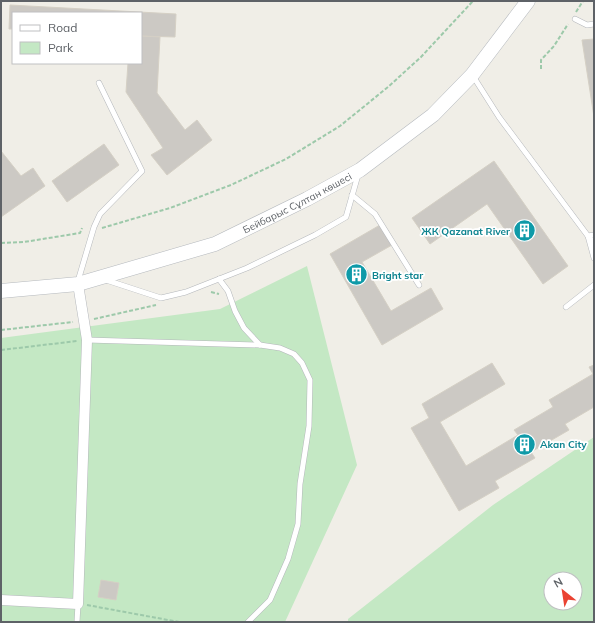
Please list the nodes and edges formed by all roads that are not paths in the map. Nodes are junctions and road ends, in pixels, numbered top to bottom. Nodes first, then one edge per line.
1 (528, 1) edge
2 (573, 19) road end
3 (594, 24) edge
4 (472, 75) junction
5 (99, 83) dead end
6 (360, 170) junction
7 (352, 195) junction
8 (591, 235) edge
9 (594, 243) edge
10 (594, 258) edge
11 (100, 278) junction
12 (219, 279) junction
13 (78, 284) junction
14 (419, 285) dead end
15 (594, 285) edge
16 (1, 291) edge
17 (566, 307) dead end
18 (87, 340) junction
19 (260, 345) junction
20 (1, 600) edge
21 (78, 604) junction
22 (77, 622) edge
23 (248, 622) edge

1 - 4 street, Бейбарыс Сұлтан көшесі
2 - 3 lane
4 - 6 street, Бейбарыс Сұлтан көшесі
4 - 8 lane
5 - 13 lane
6 - 7 lane
6 - 11 street, Бейбарыс Сұлтан көшесі
7 - 12 lane
7 - 14 lane
8 - 9 lane
8 - 10 lane
11 - 12 lane
11 - 13 street, Бейбарыс Сұлтан көшесі
12 - 19 lane
13 - 16 street, Бейбарыс Сұлтан көшесі
13 - 18 street
15 - 17 lane
18 - 19 lane
18 - 21 street
19 - 23 lane
20 - 21 street
21 - 22 lane

